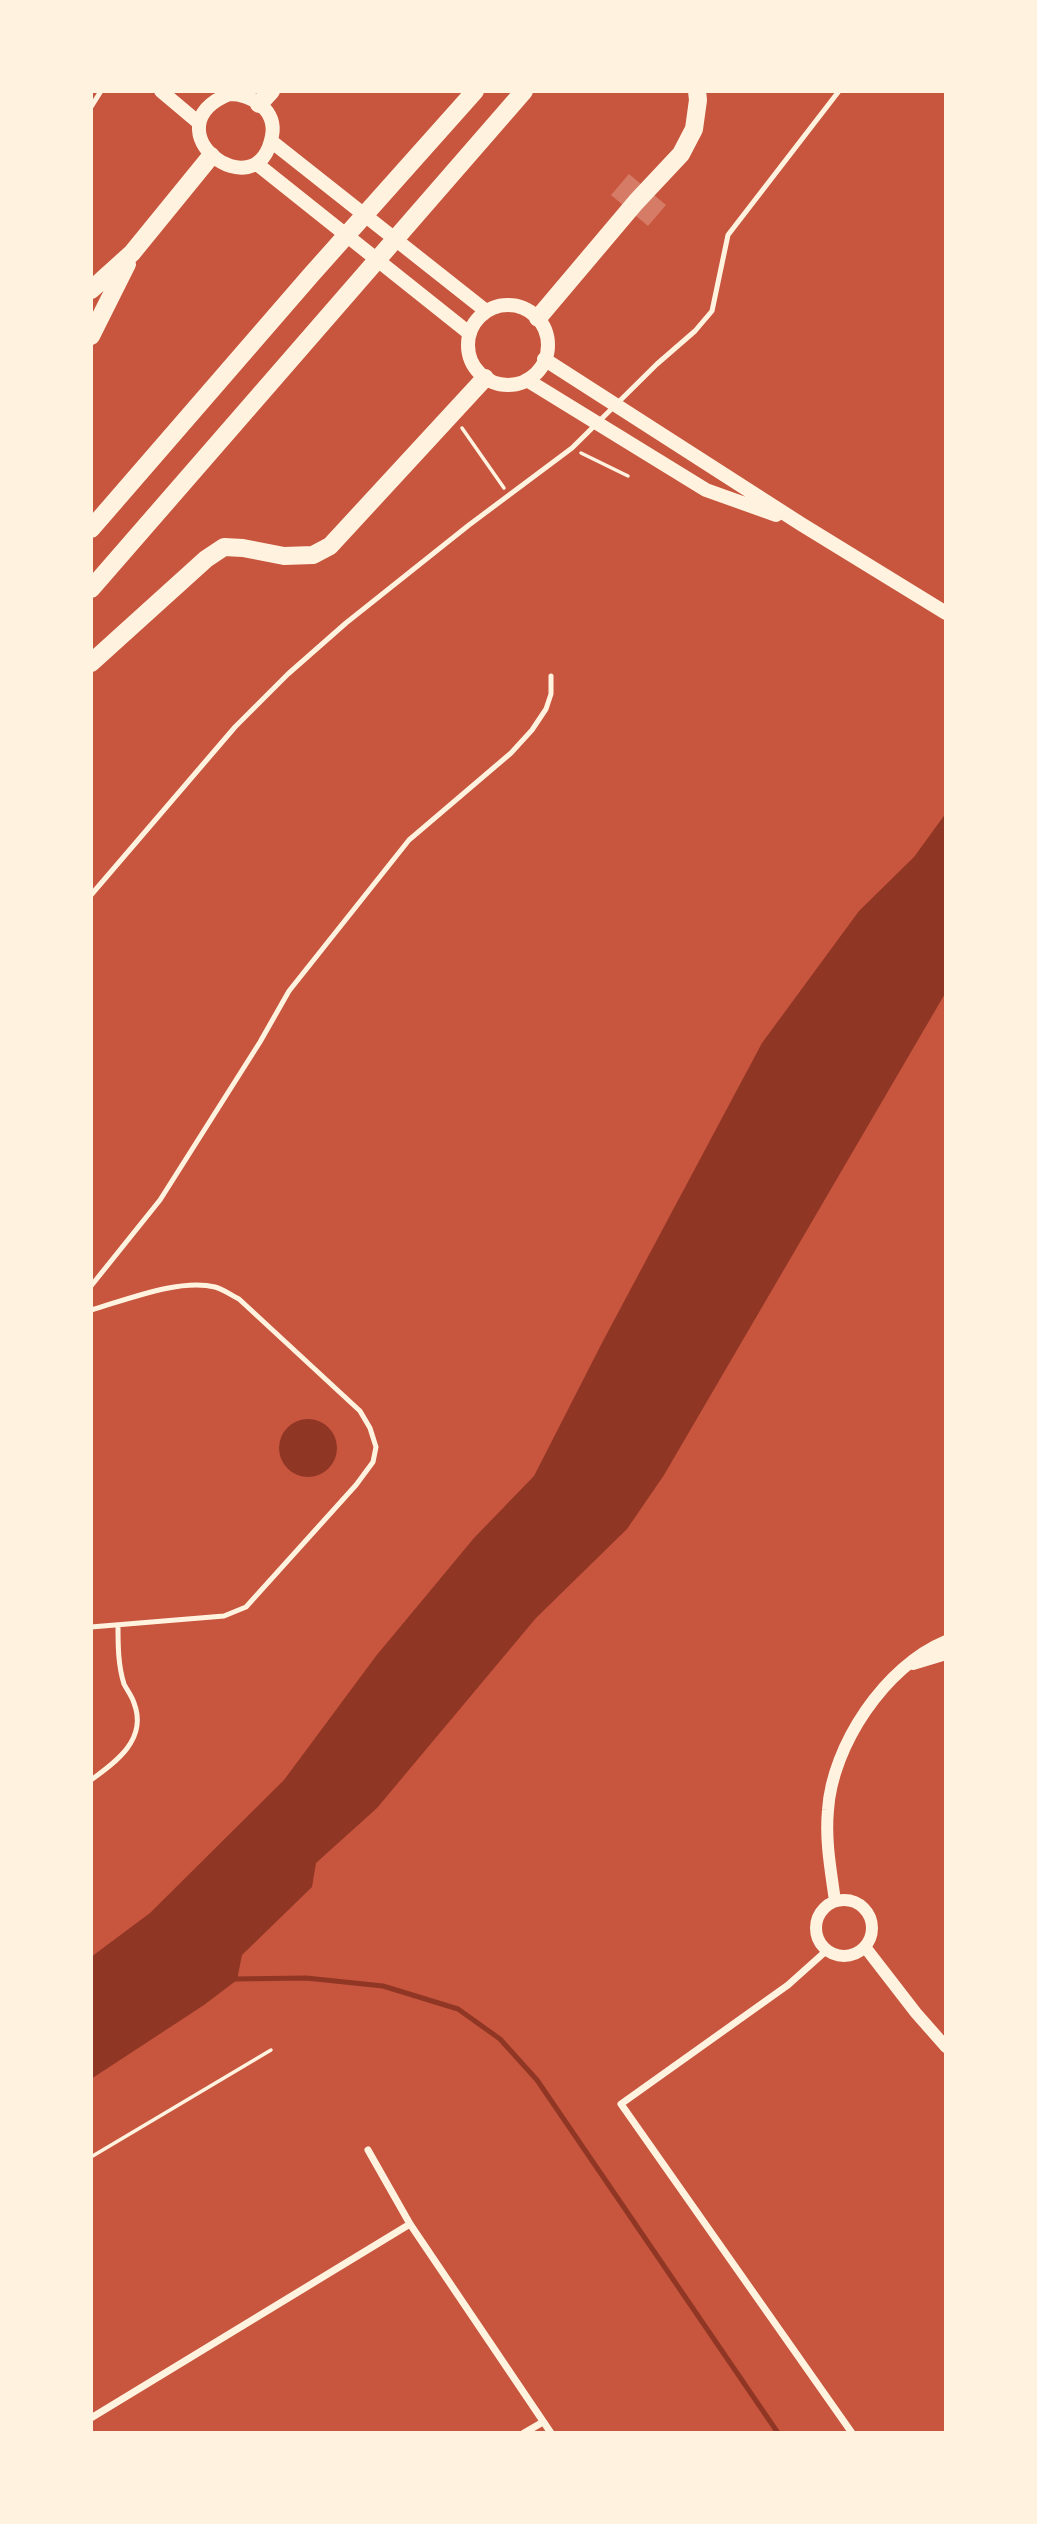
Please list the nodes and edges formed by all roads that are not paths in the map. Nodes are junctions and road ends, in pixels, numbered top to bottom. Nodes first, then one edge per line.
1 (101, 91) edge
2 (161, 91) edge
3 (475, 91) edge
4 (524, 91) edge
5 (696, 91) edge
6 (839, 91) edge
7 (214, 95) edge
8 (265, 97) edge
9 (91, 107) edge
10 (200, 123) junction
11 (271, 141) junction
12 (211, 156) junction
13 (257, 164) junction
14 (132, 253) junction
15 (91, 290) edge
16 (486, 311) junction
17 (538, 318) junction
18 (469, 334) junction
19 (91, 336) edge
20 (544, 359) junction
21 (485, 378) junction
22 (527, 380) junction
23 (616, 405) junction
24 (598, 423) junction
25 (801, 524) junction
26 (91, 529) edge
27 (91, 589) edge
28 (946, 613) edge
29 (91, 663) edge
30 (551, 676) dead end
31 (91, 895) edge
32 (91, 1286) edge
33 (91, 1310) edge
34 (118, 1625) junction
35 (91, 1627) edge
36 (946, 1641) edge
37 (946, 1654) edge
38 (906, 1666) junction
39 (91, 1780) edge
40 (835, 1901) junction
41 (865, 1947) junction
42 (827, 1951) junction
43 (946, 2046) edge
44 (368, 2150) dead end
45 (410, 2224) junction
46 (91, 2418) edge
47 (543, 2421) junction
48 (524, 2433) edge
49 (551, 2433) edge
50 (852, 2433) edge

1 - 9 lane
2 - 10 main road
3 - 26 highway
4 - 27 highway
5 - 17 highway
6 - 23 lane
7 - 8 main road
7 - 10 main road
8 - 11 main road
10 - 12 main road
11 - 13 main road
11 - 16 main road
12 - 13 main road
12 - 14 highway
13 - 18 main road
14 - 15 highway
14 - 19 highway
16 - 17 main road
16 - 18 main road
17 - 20 main road
18 - 21 main road
20 - 22 main road
20 - 23 main road
21 - 22 main road
21 - 29 highway
22 - 24 main road
23 - 24 lane
23 - 25 main road
24 - 25 main road
24 - 31 lane
25 - 28 main road
30 - 32 lane
33 - 34 lane
34 - 35 lane
34 - 39 lane
36 - 38 street
37 - 38 street
38 - 40 street
40 - 41 street
40 - 42 street
41 - 42 street
41 - 43 street
42 - 50 street
44 - 45 street
45 - 46 street
45 - 47 street
47 - 48 street
47 - 49 street

